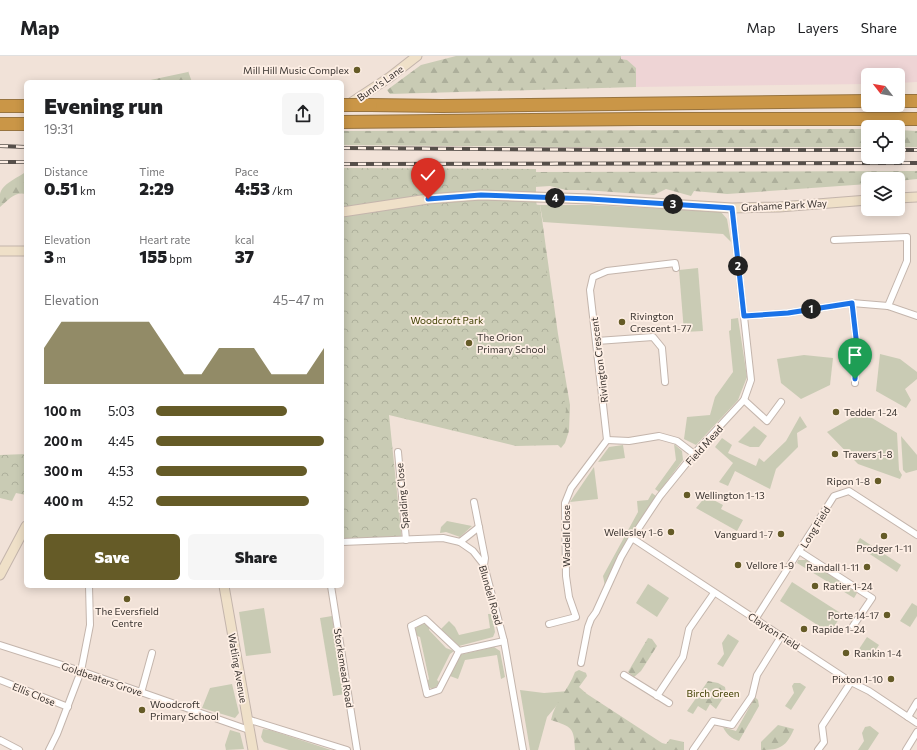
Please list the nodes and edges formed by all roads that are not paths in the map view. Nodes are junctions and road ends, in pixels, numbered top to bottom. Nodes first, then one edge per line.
1 (417, 56) edge
2 (861, 101) edge
3 (905, 101) edge
4 (917, 101) edge
5 (344, 105) edge
6 (0, 106) edge
7 (24, 106) edge
8 (344, 107) edge
9 (917, 119) edge
10 (344, 122) edge
11 (0, 124) edge
12 (24, 124) edge
13 (917, 197) edge
14 (905, 198) edge
15 (861, 201) edge
16 (732, 208) junction
17 (344, 212) edge
18 (834, 240) dead end
19 (24, 250) edge
20 (0, 251) edge
21 (676, 268) dead end
22 (852, 303) junction
23 (888, 306) junction
24 (744, 316) junction
25 (917, 316) edge
26 (597, 341) junction
27 (665, 382) dead end
28 (855, 383) dead end
29 (744, 400) junction
30 (781, 402) dead end
31 (608, 440) junction
32 (398, 452) dead end
33 (694, 454) junction
34 (474, 502) dead end
35 (479, 527) junction
36 (24, 530) edge
37 (917, 535) edge
38 (632, 538) junction
39 (406, 540) junction
40 (344, 542) edge
41 (460, 542) junction
42 (799, 551) junction
43 (484, 565) junction
44 (0, 575) edge
45 (89, 588) edge
46 (224, 588) edge
47 (331, 588) edge
48 (714, 593) junction
49 (756, 618) junction
50 (549, 624) dead end
51 (853, 626) dead end
52 (782, 635) junction
53 (504, 641) junction
54 (0, 645) edge
55 (459, 651) junction
56 (152, 653) dead end
57 (581, 663) dead end
58 (81, 672) junction
59 (624, 675) dead end
60 (0, 680) edge
61 (851, 682) junction
62 (141, 693) junction
63 (657, 696) junction
64 (917, 702) edge
65 (669, 703) dead end
66 (68, 707) junction
67 (908, 717) junction
68 (247, 719) junction
69 (917, 723) edge
70 (249, 730) junction
71 (917, 732) edge
72 (0, 740) edge
73 (19, 750) edge
74 (49, 750) edge
75 (253, 750) edge
76 (347, 750) edge
77 (357, 750) edge
78 (523, 750) edge
79 (693, 750) edge
80 (818, 750) edge
81 (906, 750) edge

1 - 8 street, Bunn's Lane
2 - 5 highway, bridge
3 - 4 highway
6 - 7 highway
9 - 10 highway
11 - 12 highway
13 - 14 street
15 - 16 street, Grahame Park Way
16 - 17 street, Grahame Park Way
16 - 24 street, Field Mead
18 - 23 street
19 - 20 street
21 - 26 street, Rivington Crescent
22 - 23 street
22 - 24 street
22 - 28 street
23 - 25 street
24 - 29 street, Field Mead
26 - 27 street
26 - 31 street, Rivington Crescent
29 - 30 street
29 - 33 street, Field Mead
31 - 33 street
31 - 50 street, Wardell Close
32 - 39 street, Spalding Close
33 - 38 street, Field Mead
34 - 35 street
35 - 41 street
35 - 43 street
36 - 44 street
37 - 42 street, Long Field
38 - 48 street, Clayton Field
38 - 57 street, Field Mead
39 - 40 street, Blundell Road
39 - 41 street, Blundell Road
41 - 43 street, Blundell Road
42 - 49 street, Long Field
42 - 51 street
43 - 53 street, Blundell Road
45 - 58 street
46 - 68 street, Watling Avenue
47 - 77 street, Storksmead Road
48 - 49 street, Clayton Field
48 - 63 street
49 - 52 street, Clayton Field
52 - 61 street, Clayton Field
52 - 79 street
53 - 55 street
53 - 78 street, Blundell Road
54 - 58 street, Goldbeaters Grove
55 - 55 street
56 - 62 street
58 - 62 street, Goldbeaters Grove
58 - 66 street
59 - 63 street
60 - 66 street, Ellis Close
61 - 67 street, Clayton Field
61 - 80 street
62 - 70 street, Goldbeaters Grove
63 - 65 street
64 - 67 street
66 - 74 street
67 - 69 street, Clayton Field
68 - 70 street, Watling Avenue
68 - 76 street
70 - 75 street, Watling Avenue
71 - 81 street
72 - 73 street

